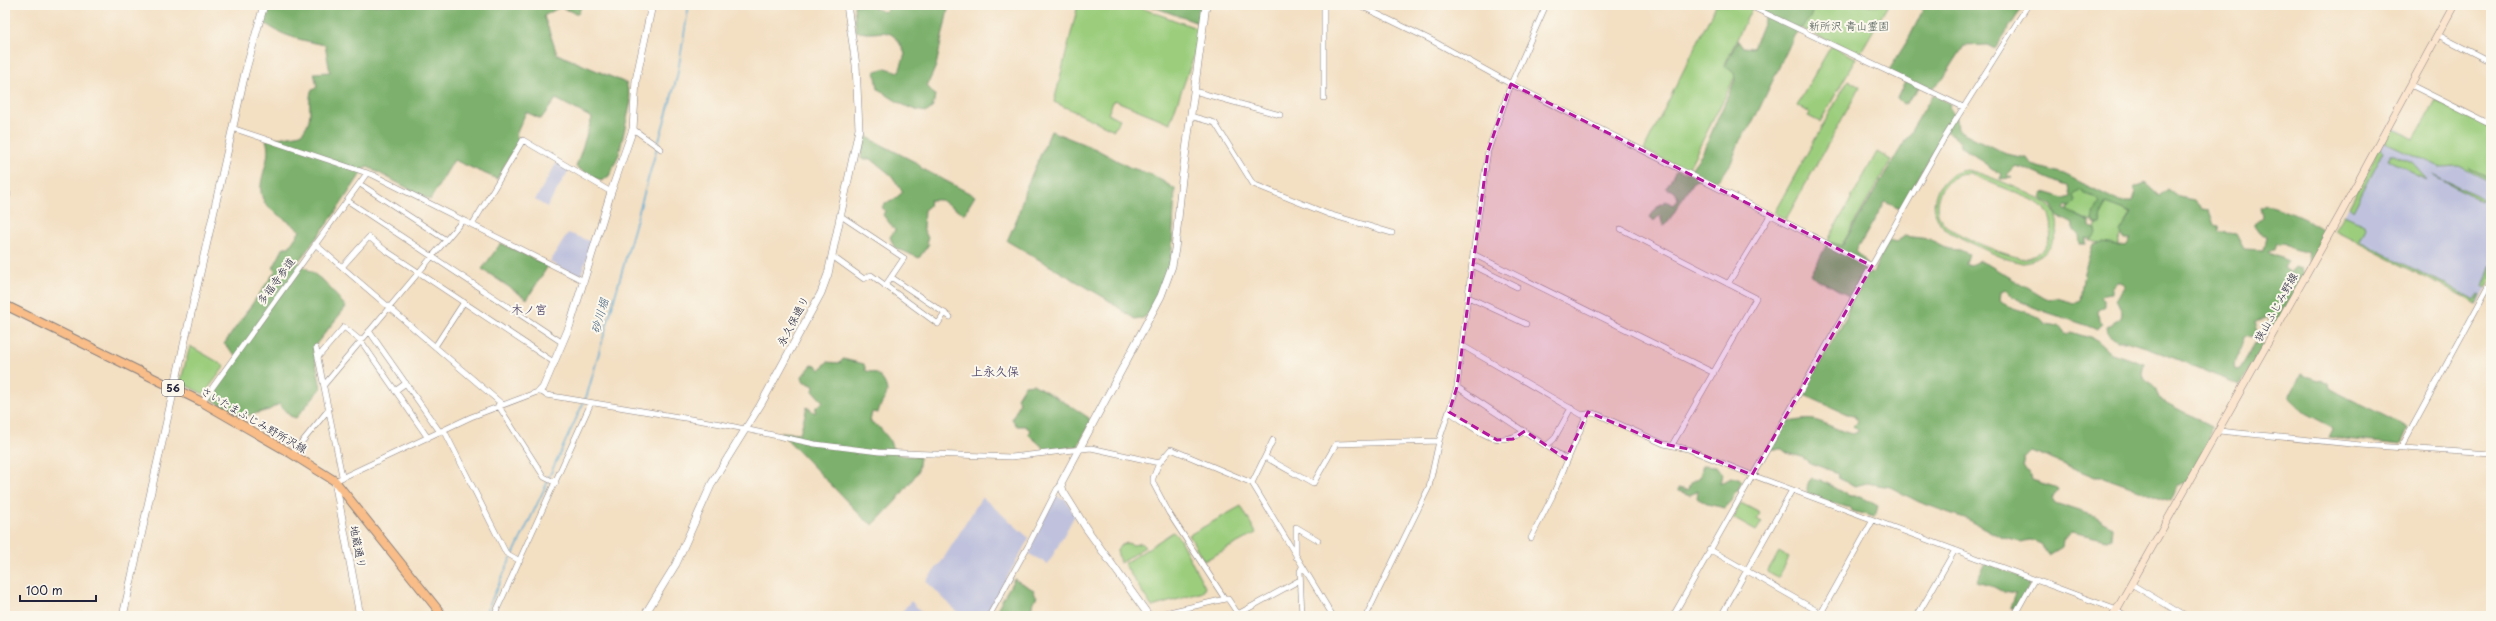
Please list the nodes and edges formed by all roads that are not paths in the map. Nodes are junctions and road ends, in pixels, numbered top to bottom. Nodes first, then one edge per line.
1 (264, 5) edge
2 (652, 5) edge
3 (847, 5) edge
4 (1206, 5) edge
5 (1324, 5) edge
6 (1359, 5) edge
7 (1546, 5) edge
8 (1748, 5) edge
9 (2028, 5) edge
10 (2454, 5) edge
11 (2438, 35) junction
12 (2491, 62) edge
13 (1511, 84) junction
14 (2411, 85) junction
15 (1194, 91) junction
16 (1324, 98) dead end
17 (1963, 107) junction
18 (1280, 115) dead end
19 (1190, 116) junction
20 (2491, 125) edge
21 (232, 128) junction
22 (633, 129) junction
23 (661, 149) dead end
24 (367, 173) junction
25 (360, 184) junction
26 (611, 192) junction
27 (8, 194) dead end
28 (348, 201) junction
29 (5, 204) edge
30 (1771, 214) junction
31 (841, 216) junction
32 (462, 221) junction
33 (472, 226) junction
34 (1621, 229) dead end
35 (1392, 232) dead end
36 (446, 240) junction
37 (315, 244) junction
38 (1472, 254) junction
39 (432, 256) junction
40 (832, 256) junction
41 (1472, 265) junction
42 (1872, 266) junction
43 (342, 267) junction
44 (419, 272) junction
45 (891, 277) junction
46 (584, 281) junction
47 (2491, 282) edge
48 (1728, 284) junction
49 (885, 286) junction
50 (1517, 287) dead end
51 (1468, 297) junction
52 (464, 302) junction
53 (5, 305) edge
54 (389, 308) junction
55 (945, 314) junction
56 (950, 317) dead end
57 (1526, 324) dead end
58 (369, 331) junction
59 (361, 342) junction
60 (562, 343) junction
61 (436, 345) junction
62 (1463, 346) junction
63 (316, 348) dead end
64 (318, 357) junction
65 (555, 363) junction
66 (1714, 373) junction
67 (406, 383) junction
68 (324, 385) junction
69 (1457, 387) junction
70 (173, 388) junction
71 (395, 390) junction
72 (540, 391) junction
73 (202, 402) junction
74 (590, 403) junction
75 (500, 405) junction
76 (1571, 408) junction
77 (329, 409) junction
78 (1449, 412) junction
79 (1587, 414) junction
80 (746, 428) junction
81 (442, 431) junction
82 (1525, 431) junction
83 (2219, 431) junction
84 (428, 438) junction
85 (1273, 440) dead end
86 (1439, 441) junction
87 (1672, 445) junction
88 (1546, 446) junction
89 (2402, 446) junction
90 (1079, 448) junction
91 (292, 454) junction
92 (2491, 454) edge
93 (1265, 457) junction
94 (1566, 459) junction
95 (1160, 463) junction
96 (1752, 475) junction
97 (342, 476) junction
98 (335, 481) junction
99 (555, 483) junction
100 (1252, 483) junction
101 (1061, 485) junction
102 (1792, 490) junction
103 (1873, 520) junction
104 (1531, 538) dead end
105 (1318, 540) dead end
106 (1709, 549) junction
107 (1955, 550) junction
108 (1296, 558) junction
109 (520, 561) junction
110 (1302, 567) junction
111 (1746, 571) junction
112 (1300, 580) junction
113 (2034, 580) junction
114 (2133, 585) junction
115 (1225, 599) junction
116 (2115, 613) edge
117 (1675, 615) edge
118 (1822, 615) edge
119 (123, 616) edge
120 (360, 616) edge
121 (443, 616) edge
122 (494, 616) edge
123 (644, 616) edge
124 (988, 616) edge
125 (1149, 616) edge
126 (1152, 616) edge
127 (1302, 616) edge
128 (1333, 616) edge
129 (1366, 616) edge
130 (1721, 616) edge
131 (1917, 616) edge
132 (2014, 616) edge
133 (2126, 616) edge
134 (2185, 616) edge

1 - 21 street
2 - 22 street
3 - 31 street, 永久保通り
4 - 15 street
5 - 16 street
6 - 13 street
7 - 13 street
8 - 17 street
9 - 17 street
10 - 11 main road, 狭山ふじみ野線
11 - 12 street
11 - 14 main road, 狭山ふじみ野線
13 - 30 street
13 - 38 street
14 - 20 street
14 - 83 main road, 狭山ふじみ野線
15 - 18 street
15 - 19 street
17 - 42 street
19 - 35 street
19 - 90 street
21 - 24 street
21 - 70 street
22 - 23 street
22 - 26 street
24 - 25 street, 多福寺参道
24 - 32 street
25 - 28 street, 多福寺参道
25 - 36 street
26 - 33 street
26 - 46 street
27 - 29 street
28 - 37 street, 多福寺参道
28 - 39 street
30 - 42 street
30 - 48 street
31 - 40 street, 永久保通り
31 - 45 street
32 - 33 street
32 - 36 street
33 - 46 street
34 - 48 street
36 - 39 street
37 - 43 street
37 - 73 street, 多福寺参道
38 - 41 street
38 - 66 street
39 - 44 street
39 - 60 street
40 - 49 street
40 - 80 street, 永久保通り
41 - 50 street
41 - 51 street
42 - 96 street
43 - 44 street
43 - 54 street
44 - 52 street
44 - 54 street
45 - 49 street
45 - 55 street
46 - 60 street
47 - 89 street
48 - 66 street
49 - 55 street
51 - 57 street
51 - 62 street
52 - 61 street
52 - 65 street
53 - 70 main road, さいたまふじみ野所沢線 / 56
54 - 58 street
54 - 61 street
55 - 56 street
58 - 59 street
58 - 67 street
59 - 64 street
59 - 68 street
59 - 71 street
60 - 65 street
61 - 75 street
62 - 69 street
62 - 76 street
63 - 64 street
64 - 68 street
65 - 72 street
66 - 87 street
67 - 71 street
67 - 81 street
68 - 77 street
69 - 78 street
69 - 82 street
70 - 73 main road, さいたまふじみ野所沢線 / 56
70 - 119 street
71 - 84 street
72 - 74 street
72 - 75 street
73 - 91 main road, さいたまふじみ野所沢線 / 56
74 - 80 street
74 - 99 street
75 - 81 street
75 - 99 street
76 - 79 street
76 - 88 street
77 - 91 street
77 - 97 street
78 - 82 street
78 - 86 street
79 - 87 street
79 - 94 street
80 - 90 street
80 - 123 street, 永久保通り
81 - 84 street
81 - 109 street
82 - 88 street
83 - 89 street
83 - 114 main road, 狭山ふじみ野線
84 - 97 street
85 - 93 street
86 - 93 street
86 - 129 street
87 - 96 street
88 - 94 street
89 - 92 street
90 - 95 street
90 - 101 street
91 - 98 main road, さいたまふじみ野所沢線 / 56
93 - 100 street
94 - 104 street
95 - 100 street
95 - 115 street
96 - 102 street
96 - 106 street
97 - 98 street
98 - 120 street, 地蔵通り
98 - 121 main road, さいたまふじみ野所沢線 / 56
99 - 109 street
100 - 108 street
101 - 124 street
101 - 125 street
102 - 103 street
102 - 111 street
103 - 107 street
103 - 118 street
105 - 108 street
106 - 111 street
106 - 117 street
107 - 113 street
107 - 131 street
108 - 110 street
109 - 122 street
110 - 112 street
110 - 128 street
111 - 118 street
111 - 130 street
112 - 115 street
112 - 127 street
113 - 116 street
113 - 132 street
114 - 116 main road, 狭山ふじみ野線
114 - 134 street
115 - 126 street
116 - 133 street

